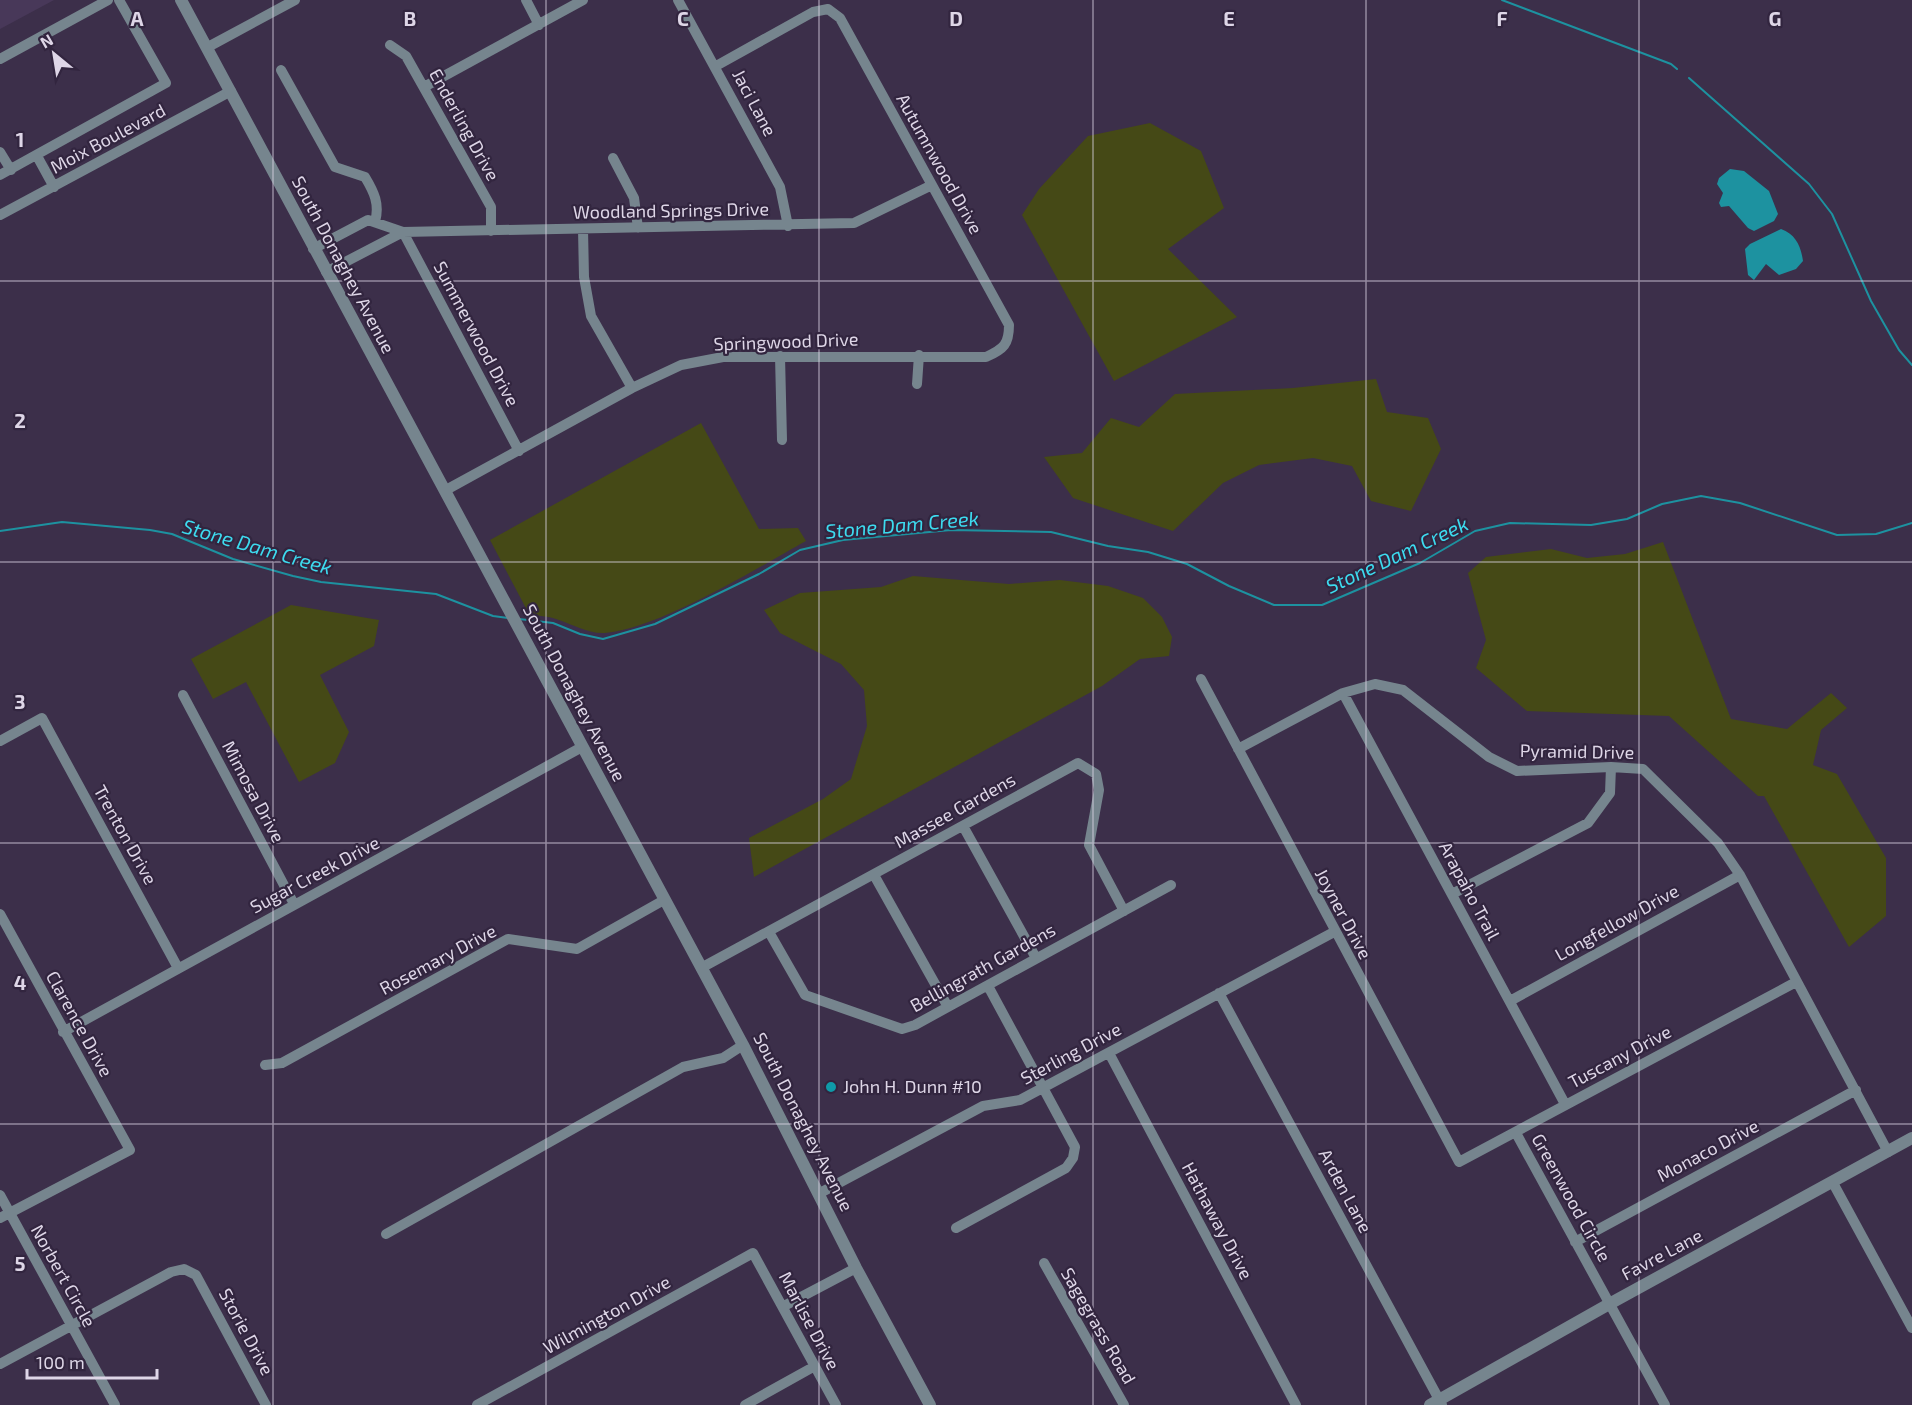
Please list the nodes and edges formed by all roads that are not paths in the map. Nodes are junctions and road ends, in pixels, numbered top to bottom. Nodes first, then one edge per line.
1 (108, 0) edge
2 (119, 0) edge
3 (181, 0) edge
4 (295, 0) edge
5 (526, 0) edge
6 (584, 0) edge
7 (678, 0) edge
8 (539, 25) junction
9 (390, 45) dead end
10 (208, 47) junction
11 (0, 59) edge
12 (716, 66) junction
13 (281, 70) dead end
14 (424, 87) junction
15 (231, 91) junction
16 (0, 152) edge
17 (37, 156) junction
18 (613, 158) dead end
19 (11, 170) junction
20 (0, 176) edge
21 (932, 185) junction
22 (54, 186) junction
23 (0, 215) edge
24 (375, 222) junction
25 (788, 226) junction
26 (639, 228) junction
27 (583, 229) junction
28 (491, 231) junction
29 (403, 232) junction
30 (313, 249) junction
31 (326, 272) junction
32 (1009, 340) joint
33 (919, 355) junction
34 (780, 356) junction
35 (917, 384) dead end
36 (632, 388) junction
37 (782, 440) dead end
38 (519, 451) junction
39 (446, 490) junction
40 (1201, 679) dead end
41 (1343, 693) junction
42 (183, 695) dead end
43 (0, 741) edge
44 (582, 747) junction
45 (1238, 749) junction
46 (1611, 767) junction
47 (963, 826) junction
48 (874, 875) junction
49 (1740, 875) junction
50 (1171, 885) dead end
51 (1452, 894) junction
52 (664, 900) junction
53 (294, 904) junction
54 (1124, 911) junction
55 (0, 914) edge
56 (769, 932) junction
57 (1334, 932) junction
58 (1036, 958) junction
59 (178, 968) junction
60 (701, 968) junction
61 (1796, 981) junction
62 (988, 986) junction
63 (1220, 993) junction
64 (1510, 1001) junction
65 (948, 1007) junction
66 (63, 1032) junction
67 (743, 1045) junction
68 (1109, 1053) junction
69 (265, 1065) dead end
70 (1043, 1088) junction
71 (1856, 1090) junction
72 (1565, 1104) junction
73 (1516, 1133) junction
74 (1912, 1138) edge
75 (1888, 1152) junction
76 (1459, 1162) joint
77 (1833, 1183) junction
78 (820, 1193) junction
79 (0, 1195) edge
80 (5, 1216) edge
81 (956, 1228) dead end
82 (386, 1234) dead end
83 (1575, 1242) junction
84 (753, 1253) joint
85 (1044, 1263) dead end
86 (856, 1268) junction
87 (1611, 1302) junction
88 (784, 1306) junction
89 (72, 1326) junction
90 (1912, 1328) edge
91 (0, 1364) edge
92 (815, 1366) junction
93 (495, 1401) edge
94 (1437, 1403) edge
95 (115, 1405) edge
96 (266, 1405) edge
97 (477, 1405) edge
98 (745, 1405) edge
99 (836, 1405) edge
100 (930, 1405) edge
101 (1124, 1405) edge
102 (1296, 1405) edge
103 (1665, 1405) edge

1 - 11 street
2 - 17 street
3 - 10 street, South Donaghey Avenue
4 - 10 street
5 - 8 street
6 - 8 street
7 - 12 street, Jaci Lane
8 - 14 street
9 - 14 street, Enderling Drive
10 - 15 street, South Donaghey Avenue
12 - 21 street, Autumnwood Drive
12 - 25 street, Jaci Lane
13 - 24 street
14 - 28 street, Enderling Drive
15 - 22 street, Moix Boulevard
15 - 30 street, South Donaghey Avenue
16 - 19 street
17 - 19 street
17 - 22 street
18 - 26 street
19 - 20 street
21 - 25 street, Woodland Springs Drive
21 - 32 street, Autumnwood Drive
22 - 23 street, Moix Boulevard
24 - 29 street, Woodland Springs Drive
24 - 30 street
25 - 26 street, Woodland Springs Drive
26 - 27 street, Woodland Springs Drive
27 - 28 street, Woodland Springs Drive
27 - 36 street
28 - 29 street, Woodland Springs Drive
29 - 31 street, Woodland Springs Drive
29 - 38 street, Summerwood Drive
30 - 31 street, South Donaghey Avenue
31 - 39 street, South Donaghey Avenue
32 - 33 street, Springwood Drive
33 - 34 street, Springwood Drive
33 - 35 street
34 - 36 street, Springwood Drive
34 - 37 street
36 - 38 street, Springwood Drive
38 - 39 street, Springwood Drive
39 - 44 street, South Donaghey Avenue
40 - 45 street, Joyner Drive
41 - 45 street, Pyramid Drive
41 - 46 street, Pyramid Drive
41 - 51 street, Arapaho Trail
42 - 53 street, Mimosa Drive
43 - 59 street, Trenton Drive
44 - 52 street, South Donaghey Avenue
44 - 53 street, Sugar Creek Drive
45 - 57 street, Joyner Drive
46 - 49 street, Pyramid Drive
46 - 51 street
47 - 48 street, Massee Gardens
47 - 54 street, Massee Gardens
47 - 58 street
48 - 56 street, Massee Gardens
48 - 65 street
49 - 61 street, Pyramid Drive
49 - 64 street, Longfellow Drive
50 - 54 street, Bellingrath Gardens
51 - 64 street, Arapaho Trail
52 - 60 street, South Donaghey Avenue
52 - 69 street, Rosemary Drive
53 - 59 street, Sugar Creek Drive
54 - 58 street, Bellingrath Gardens
55 - 66 street, Clarence Drive
56 - 60 street, Massee Gardens
56 - 65 street, Bellingrath Gardens
57 - 63 street, Sterling Drive
57 - 76 street, Joyner Drive
58 - 62 street, Bellingrath Gardens
59 - 66 street, Sugar Creek Drive
60 - 67 street, South Donaghey Avenue
61 - 71 street, Pyramid Drive
61 - 72 street, Tuscany Drive
62 - 65 street, Bellingrath Gardens
62 - 70 street
63 - 68 street, Sterling Drive
63 - 94 street, Arden Lane
64 - 72 street, Arapaho Trail
66 - 80 street, Clarence Drive
67 - 78 street, South Donaghey Avenue
67 - 82 street
68 - 70 street, Sterling Drive
68 - 102 street, Hathaway Drive
70 - 78 street, Sterling Drive
70 - 81 street
71 - 75 street, Pyramid Drive
71 - 83 street, Monaco Drive
72 - 73 street, Tuscany Drive
73 - 76 street, Tuscany Drive
73 - 83 street, Greenwood Circle
74 - 75 street, Favre Lane
75 - 77 street, Favre Lane
77 - 87 street, Favre Lane
77 - 90 street
78 - 86 street, South Donaghey Avenue
79 - 80 street, Norbert Circle
80 - 89 street, Norbert Circle
83 - 87 street, Greenwood Circle
84 - 88 street, Marlise Drive
84 - 93 street, Wilmington Drive
85 - 101 street, Sagegrass Road
86 - 88 street
86 - 100 street, South Donaghey Avenue
87 - 94 street, Favre Lane
87 - 103 street, Greenwood Circle
88 - 92 street, Marlise Drive
89 - 91 street
89 - 95 street, Norbert Circle
89 - 96 street, Storie Drive
92 - 98 street
92 - 99 street, Marlise Drive
93 - 97 street, Wilmington Drive

